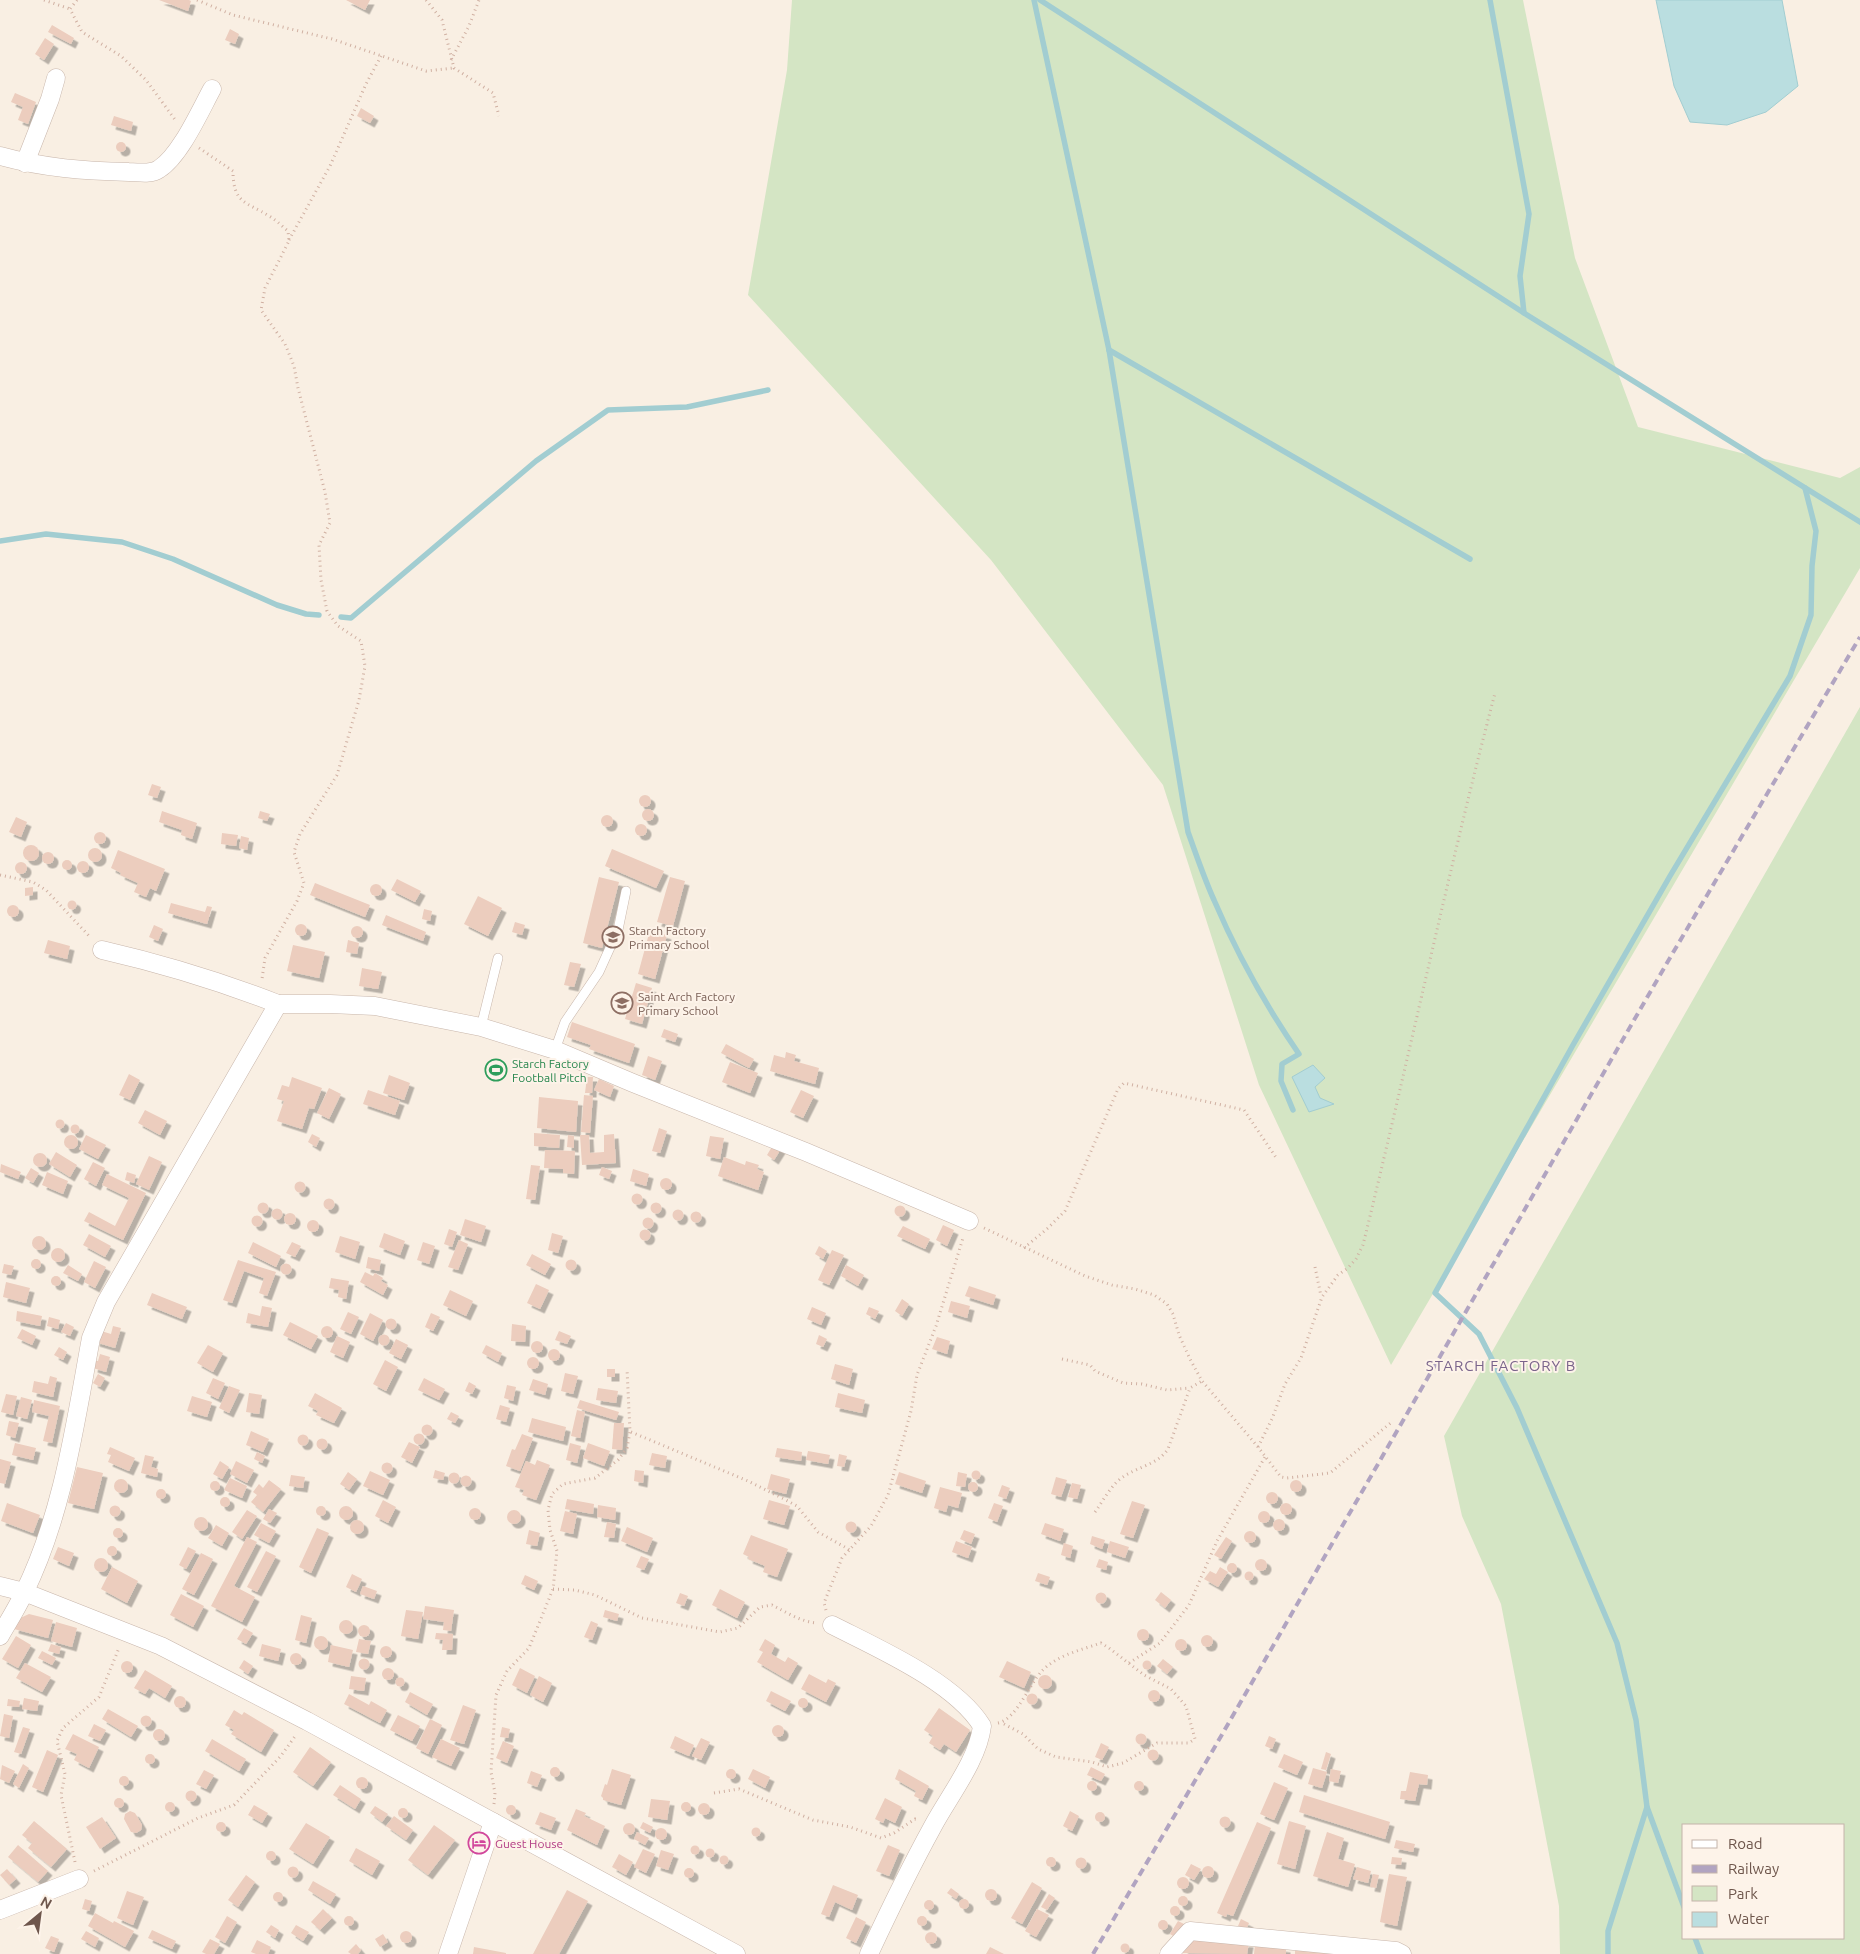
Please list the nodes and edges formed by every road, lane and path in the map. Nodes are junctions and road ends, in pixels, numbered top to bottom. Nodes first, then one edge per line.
1 (44, 0) edge
2 (77, 0) edge
3 (196, 0) edge
4 (426, 0) edge
5 (479, 0) edge
6 (70, 9) junction
7 (381, 56) junction
8 (451, 60) junction
9 (454, 68) junction
10 (56, 78) dead end
11 (212, 89) dead end
12 (499, 116) dead end
13 (185, 138) junction
14 (0, 156) edge
15 (24, 163) junction
16 (289, 241) junction
17 (1494, 693) dead end
18 (0, 875) edge
19 (626, 891) dead end
20 (102, 950) joint
21 (498, 958) dead end
22 (260, 997) junction
23 (278, 1004) junction
24 (481, 1027) junction
25 (555, 1050) junction
26 (1277, 1159) dead end
27 (969, 1221) junction
28 (1024, 1248) junction
29 (1315, 1267) dead end
30 (1322, 1297) junction
31 (1062, 1359) dead end
32 (627, 1369) dead end
33 (1202, 1381) junction
34 (1190, 1388) junction
35 (1393, 1420) dead end
36 (630, 1432) junction
37 (1258, 1447) junction
38 (1265, 1457) junction
39 (1095, 1512) dead end
40 (850, 1550) junction
41 (0, 1586) edge
42 (553, 1589) junction
43 (24, 1592) junction
44 (832, 1625) junction
45 (126, 1632) junction
46 (0, 1636) edge
47 (1129, 1663) junction
48 (307, 1721) junction
49 (1002, 1723) junction
50 (982, 1726) junction
51 (714, 1793) dead end
52 (493, 1822) junction
53 (933, 1825) junction
54 (79, 1879) junction
55 (0, 1910) edge
56 (448, 1954) edge
57 (736, 1954) edge
58 (869, 1954) edge
59 (1169, 1954) edge
60 (1402, 1954) edge

1 - 6 path
2 - 6 path
3 - 7 path
4 - 8 path
5 - 8 path
6 - 13 path
7 - 9 path
7 - 16 path
8 - 9 path
9 - 12 path
10 - 15 street
11 - 13 street
13 - 15 street
13 - 16 path
14 - 15 street
16 - 22 path
17 - 30 path
18 - 20 path
19 - 25 lane
20 - 22 street
21 - 24 lane
22 - 23 street
23 - 24 street
23 - 43 street
24 - 25 street
25 - 27 street
26 - 28 path
27 - 28 path
27 - 40 path
28 - 33 path
29 - 30 path
30 - 37 path
31 - 34 path
32 - 36 path
33 - 34 path
33 - 37 path
34 - 39 path
35 - 38 path
36 - 40 path
36 - 42 path
37 - 38 path
38 - 47 path
40 - 44 path
41 - 43 street
42 - 44 path
42 - 52 path
43 - 45 street
43 - 46 street
44 - 50 street
45 - 48 street
45 - 54 path
47 - 49 path
47 - 49 path
48 - 52 street
48 - 54 path
49 - 50 path
50 - 53 street
51 - 53 path
52 - 56 street
52 - 57 street
53 - 58 street
54 - 55 street
59 - 60 street

